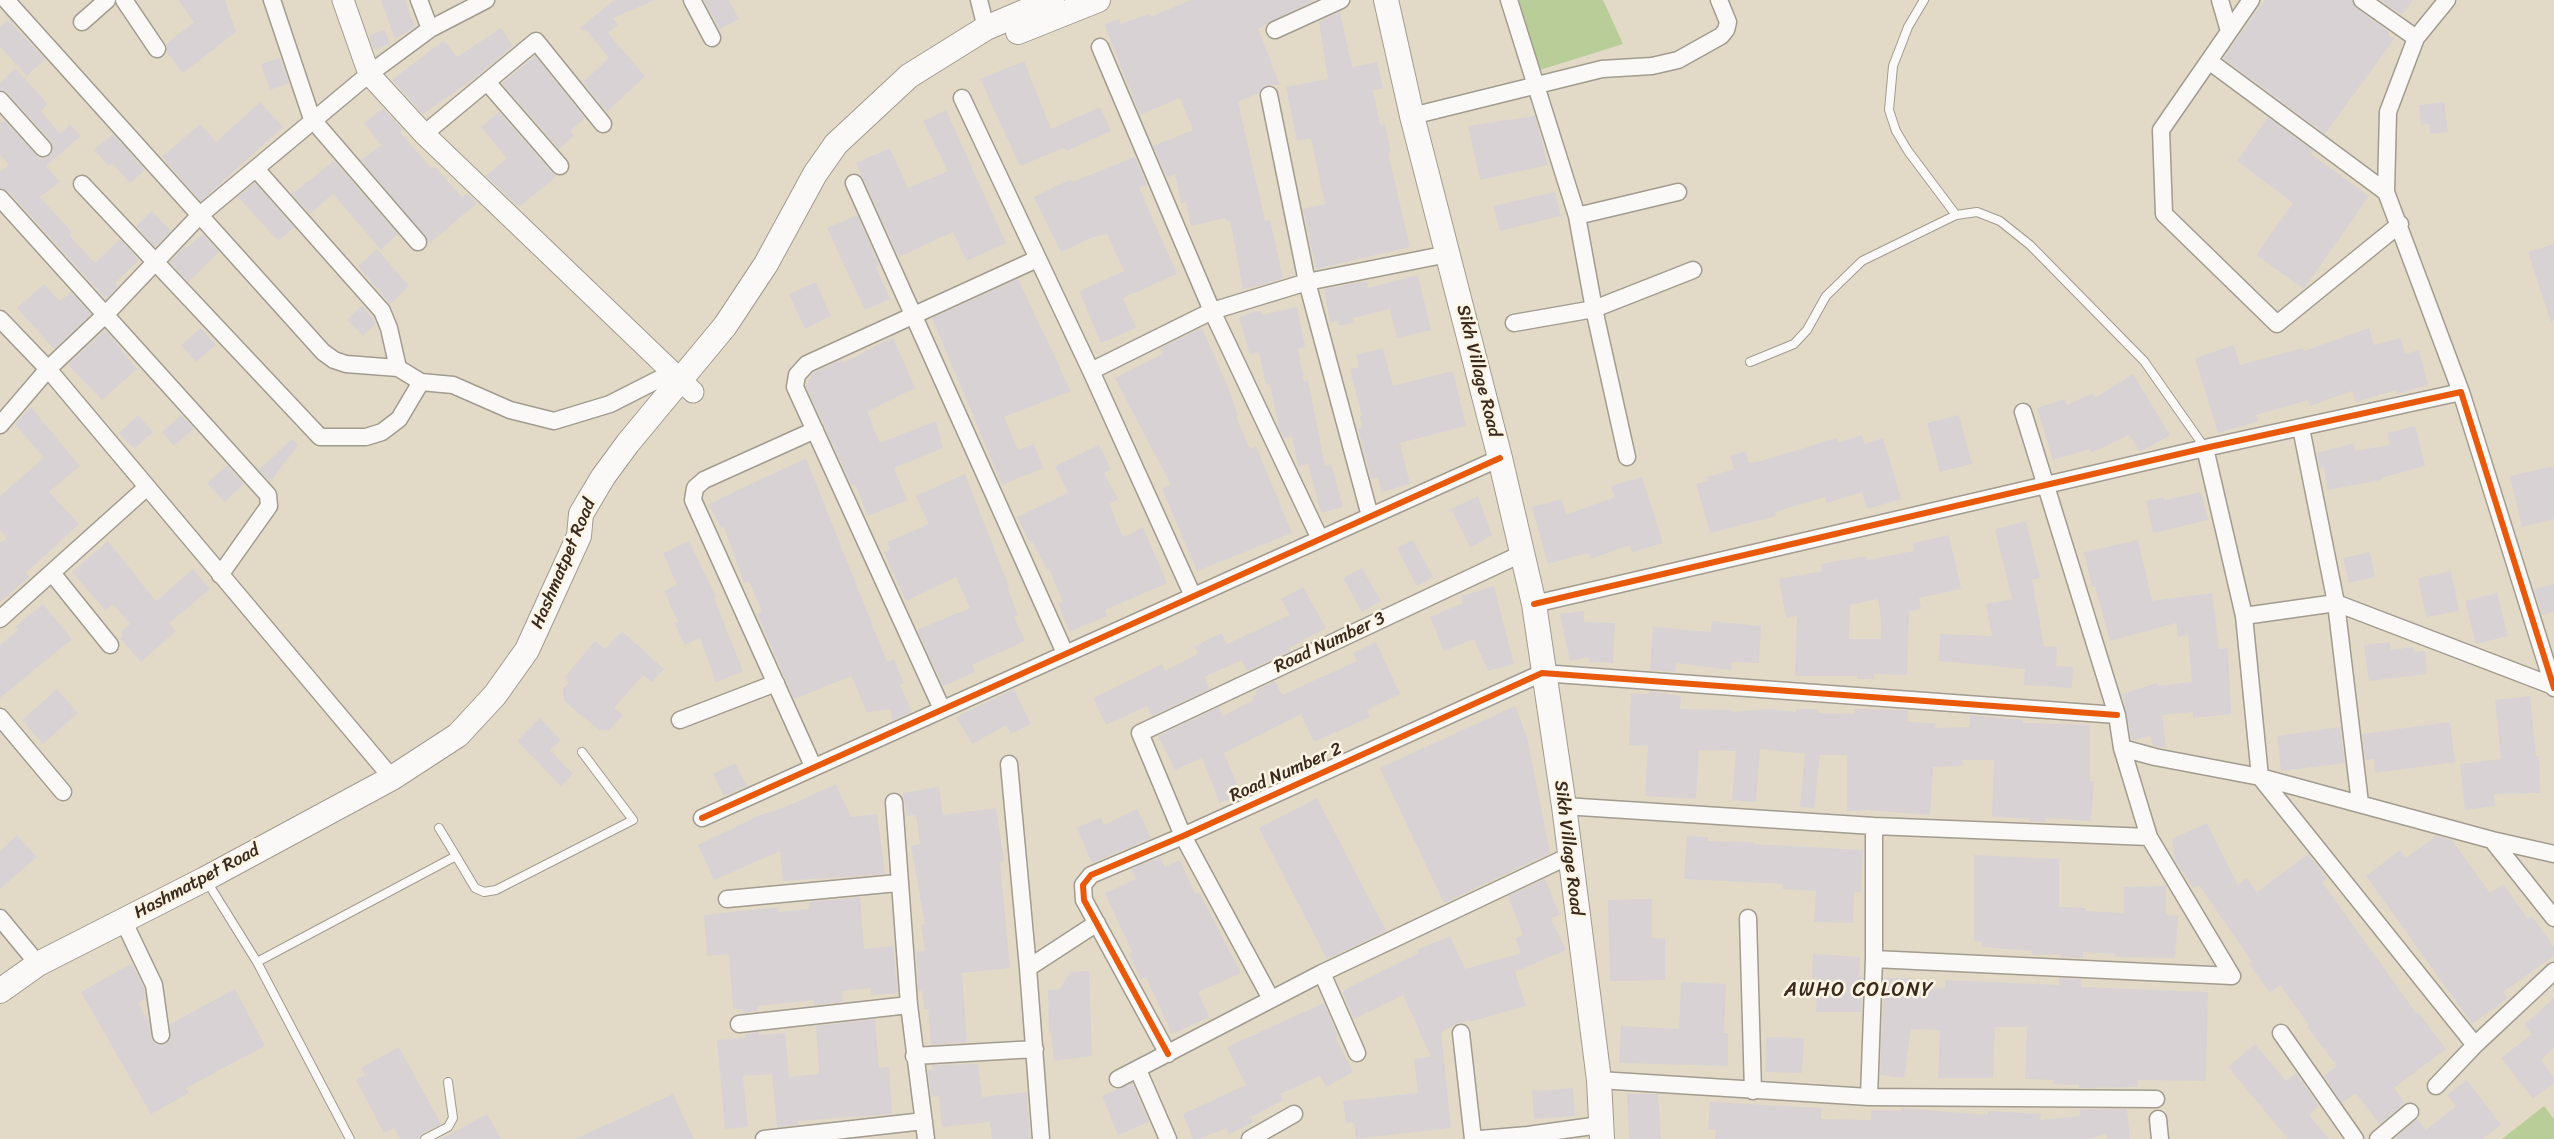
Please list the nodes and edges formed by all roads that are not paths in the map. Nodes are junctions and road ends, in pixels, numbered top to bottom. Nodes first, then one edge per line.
1 (6, 0) edge
2 (107, 0) edge
3 (124, 0) edge
4 (272, 0) edge
5 (343, 0) edge
6 (419, 0) edge
7 (486, 0) edge
8 (692, 0) edge
9 (979, 0) edge
10 (1052, 0) edge
11 (1098, 0) edge
12 (1341, 0) edge
13 (1386, 0) edge
14 (1509, 0) edge
15 (1719, 0) edge
16 (1924, 0) edge
17 (2220, 0) edge
18 (2251, 0) edge
19 (2362, 0) edge
20 (2447, 0) edge
21 (82, 22) dead end
22 (986, 28) junction
23 (430, 30) junction
24 (1275, 30) dead end
25 (2229, 31) junction
26 (712, 38) dead end
27 (2416, 38) junction
28 (1100, 47) dead end
29 (157, 49) dead end
30 (2209, 61) junction
31 (369, 74) junction
32 (487, 82) junction
33 (914, 83) junction
34 (1537, 85) junction
35 (1269, 95) dead end
36 (962, 98) dead end
37 (0, 100) edge
38 (1412, 116) junction
39 (312, 120) junction
40 (603, 124) dead end
41 (424, 134) junction
42 (43, 148) dead end
43 (560, 166) dead end
44 (256, 169) junction
45 (854, 183) dead end
46 (82, 184) dead end
47 (1677, 192) dead end
48 (2386, 192) junction
49 (0, 198) edge
50 (200, 215) junction
51 (1956, 215) junction
52 (1577, 216) junction
53 (2400, 224) junction
54 (418, 242) dead end
55 (1448, 254) junction
56 (1037, 260) junction
57 (156, 261) junction
58 (1694, 270) dead end
59 (1308, 282) junction
60 (1594, 309) junction
61 (1212, 311) junction
62 (106, 314) junction
63 (914, 315) junction
64 (0, 319) edge
65 (1514, 322) dead end
66 (1750, 362) dead end
67 (398, 368) junction
68 (48, 369) junction
69 (1091, 371) junction
70 (421, 382) junction
71 (681, 382) junction
72 (2461, 392) junction
73 (2023, 412) dead end
74 (0, 425) edge
75 (2301, 428) junction
76 (815, 430) junction
77 (2205, 448) junction
78 (1627, 457) dead end
79 (1500, 458) junction
80 (2044, 486) junction
81 (147, 487) junction
82 (1370, 516) junction
83 (1320, 538) junction
84 (1521, 554) junction
85 (52, 573) junction
86 (220, 575) junction
87 (1193, 596) junction
88 (2336, 603) junction
89 (1534, 604) junction
90 (2244, 616) junction
91 (0, 619) edge
92 (110, 645) dead end
93 (1065, 653) junction
94 (1542, 673) junction
95 (776, 683) junction
96 (2553, 687) edge
97 (942, 708) junction
98 (2117, 715) junction
99 (0, 717) edge
100 (680, 720) dead end
101 (2122, 747) junction
102 (582, 752) dead end
103 (1009, 764) dead end
104 (813, 766) junction
105 (2260, 777) junction
106 (392, 778) junction
107 (63, 792) dead end
108 (894, 802) dead end
109 (2360, 803) junction
110 (1564, 806) junction
111 (702, 818) dead end
112 (1874, 826) junction
113 (439, 828) dead end
114 (1183, 836) junction
115 (2149, 837) junction
116 (2492, 840) junction
117 (2554, 854) edge
118 (456, 856) junction
119 (1569, 856) junction
120 (205, 879) junction
121 (898, 884) junction
122 (727, 898) dead end
123 (0, 918) edge
124 (1748, 918) dead end
125 (2554, 918) edge
126 (123, 920) junction
127 (1097, 923) junction
128 (1874, 959) junction
129 (257, 962) junction
130 (38, 964) junction
131 (1028, 968) junction
132 (2554, 971) edge
133 (1322, 974) junction
134 (0, 991) edge
135 (1271, 999) junction
136 (909, 1005) junction
137 (739, 1024) dead end
138 (1461, 1033) dead end
139 (2281, 1033) dead end
140 (161, 1035) dead end
141 (2475, 1045) junction
142 (1035, 1049) junction
143 (1357, 1053) dead end
144 (1168, 1054) junction
145 (914, 1056) junction
146 (1138, 1070) junction
147 (1118, 1079) dead end
148 (1599, 1080) junction
149 (448, 1082) dead end
150 (2436, 1086) dead end
151 (1753, 1091) junction
152 (1869, 1097) junction
153 (2156, 1099) dead end
154 (2410, 1112) dead end
155 (1294, 1114) dead end
156 (2158, 1119) dead end
157 (924, 1121) junction
158 (1601, 1132) edge
159 (1529, 1137) edge
160 (350, 1139) edge
161 (424, 1139) edge
162 (764, 1139) edge
163 (926, 1139) edge
164 (1041, 1139) edge
165 (1168, 1139) edge
166 (1250, 1139) edge
167 (1473, 1139) edge
168 (1480, 1139) edge
169 (2160, 1139) edge
170 (2355, 1139) edge
171 (2378, 1139) edge

1 - 50 street
2 - 21 street
3 - 29 street
4 - 39 street
5 - 31 street
6 - 23 street
7 - 23 street
8 - 26 street
9 - 22 street
10 - 22 main road
11 - 33 main road
12 - 24 street
13 - 38 main road, Sikh Village Road
14 - 34 street
15 - 34 street
16 - 51 lane
17 - 25 street
18 - 25 street
19 - 27 street
20 - 27 street
22 - 33 main road
23 - 31 street
25 - 30 street
27 - 48 street
28 - 61 street
30 - 48 street
30 - 53 street
31 - 39 street
31 - 41 street
32 - 40 street
32 - 41 street
32 - 43 street
33 - 71 main road, Hashmatpet Road
34 - 38 street
34 - 52 street
35 - 59 street
36 - 56 street
37 - 42 street
38 - 55 main road, Sikh Village Road
39 - 44 street
39 - 54 street
41 - 71 street
44 - 50 street
44 - 67 street
45 - 63 street
46 - 57 street
47 - 52 street
48 - 53 street
49 - 62 street
50 - 57 street
50 - 67 street
51 - 66 lane
51 - 77 lane
52 - 60 street
53 - 72 street
55 - 59 street
55 - 79 main road, Sikh Village Road
56 - 63 street
56 - 69 street
57 - 62 street
57 - 70 street
58 - 60 street
59 - 61 street
59 - 82 street
60 - 65 street
60 - 78 street
61 - 69 street
61 - 83 street
62 - 68 street
62 - 86 street
63 - 76 street
63 - 93 street
64 - 68 street
67 - 70 street
68 - 74 street
68 - 81 street
69 - 87 street
70 - 71 street
71 - 106 main road, Hashmatpet Road
72 - 75 street
72 - 96 street
73 - 80 street
75 - 77 street
75 - 88 street
76 - 95 street
76 - 97 street
77 - 80 street
77 - 90 street
79 - 82 street
79 - 84 main road, Sikh Village Road
80 - 89 street
80 - 98 street
81 - 85 street
81 - 86 street
82 - 83 street
83 - 87 street
84 - 89 main road, Sikh Village Road
84 - 114 street, Road Number 3
85 - 91 street
85 - 92 street
86 - 106 street
87 - 93 street
88 - 90 street
88 - 96 street
88 - 109 street
89 - 94 main road, Sikh Village Road
90 - 105 street
93 - 97 street
94 - 98 street
94 - 110 main road, Sikh Village Road
94 - 114 street, Road Number 2
95 - 100 street
95 - 104 street
97 - 104 street
98 - 101 street
99 - 107 street
101 - 105 street
101 - 115 street
102 - 118 lane
103 - 131 street
104 - 111 street
105 - 109 street
105 - 141 street
106 - 120 main road, Hashmatpet Road
108 - 121 street
109 - 116 street
110 - 112 street
110 - 119 main road, Sikh Village Road
112 - 115 street
112 - 128 street
113 - 118 lane
114 - 127 street, Road Number 2
114 - 135 street
115 - 128 street
116 - 117 street
116 - 125 street
118 - 129 lane
119 - 133 street
119 - 148 main road, Sikh Village Road
120 - 126 main road, Hashmatpet Road
120 - 129 lane
121 - 122 street
121 - 136 street
123 - 130 street
124 - 151 street
126 - 130 main road, Hashmatpet Road
126 - 140 street
127 - 131 street
127 - 144 street
128 - 152 street
129 - 160 lane
130 - 134 main road, Hashmatpet Road
131 - 142 street
132 - 141 street
133 - 135 street
133 - 143 street
135 - 144 street
136 - 137 street
136 - 145 street
138 - 167 street
139 - 170 street
141 - 150 street
142 - 145 street
142 - 164 street
144 - 146 street
145 - 157 street
146 - 147 street
146 - 165 street
148 - 151 street
148 - 158 main road, Sikh Village Road
149 - 161 lane
151 - 152 street
152 - 153 street
154 - 171 street
155 - 166 street
156 - 169 street
157 - 162 street
157 - 163 street
158 - 159 street
159 - 168 street

